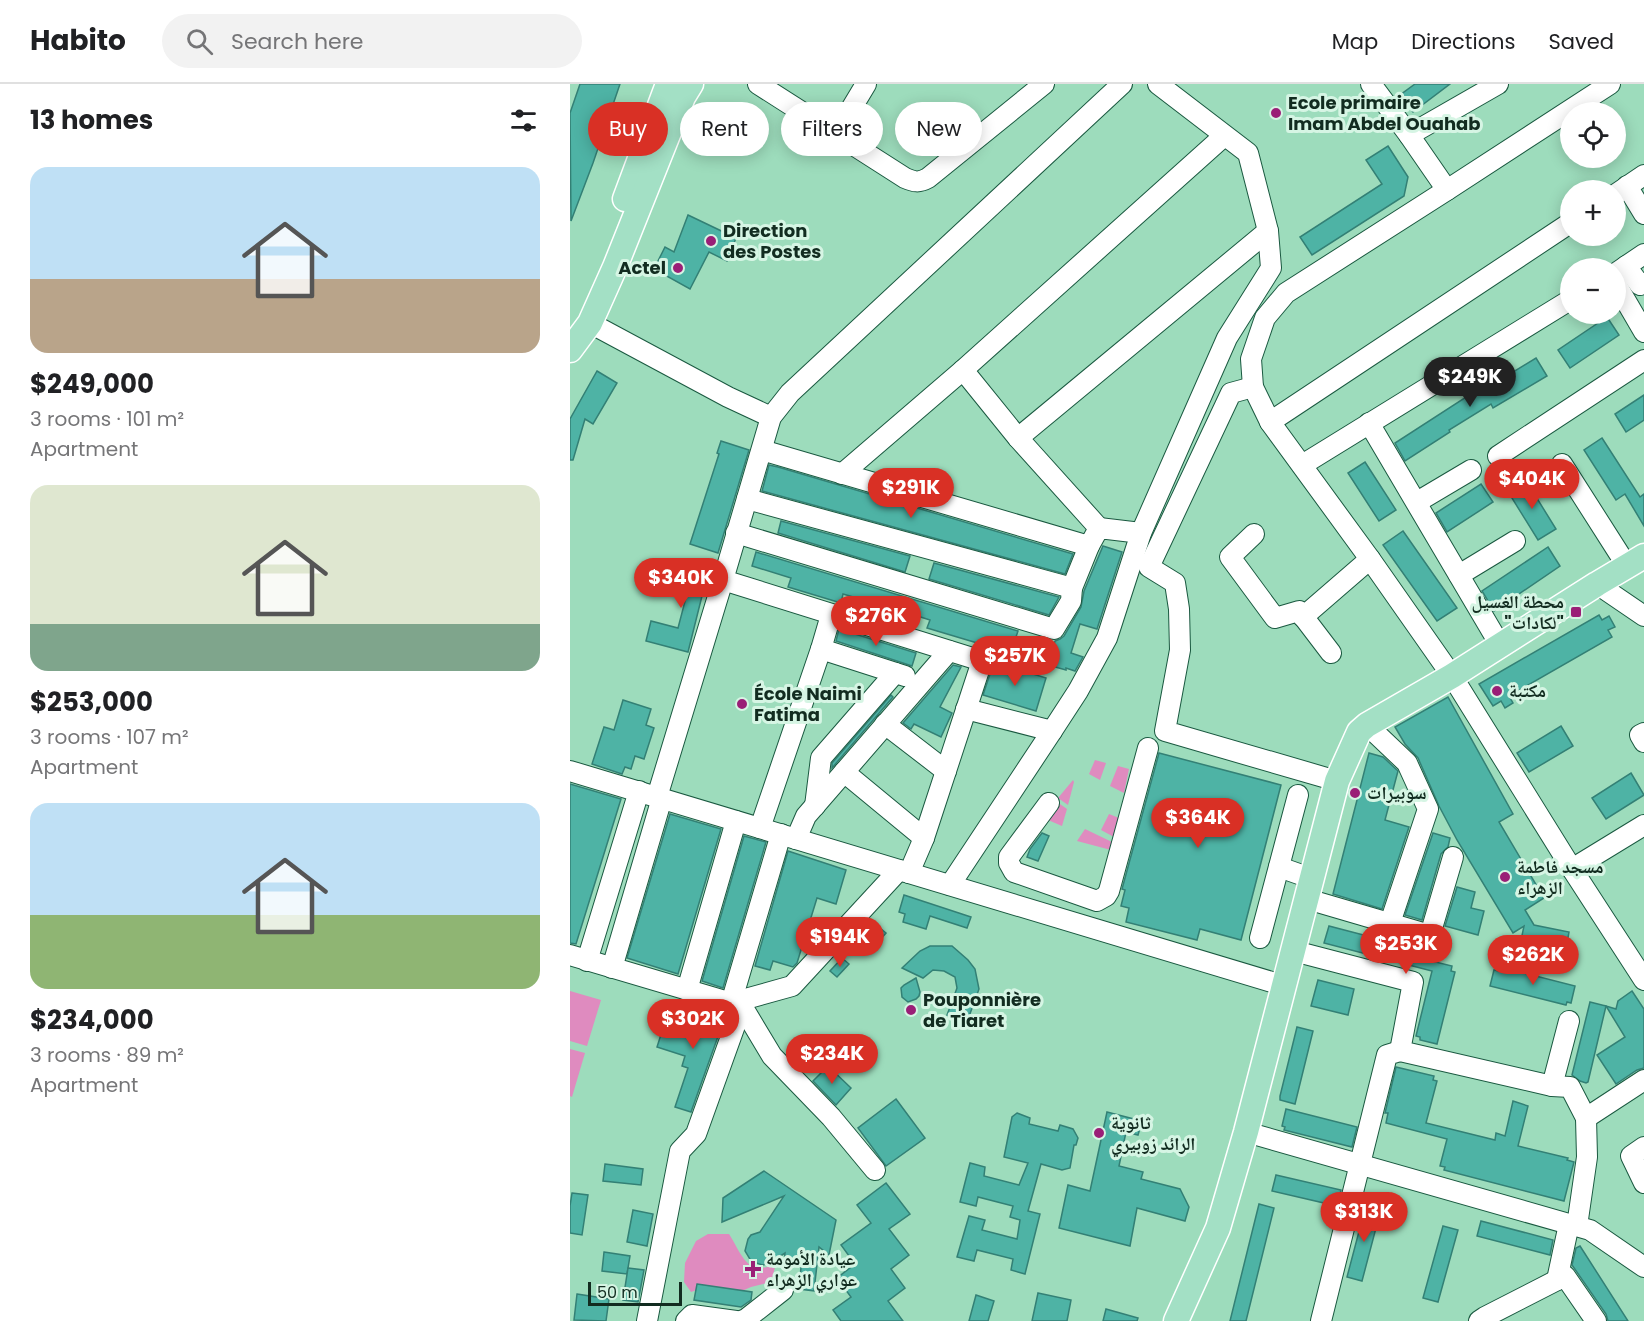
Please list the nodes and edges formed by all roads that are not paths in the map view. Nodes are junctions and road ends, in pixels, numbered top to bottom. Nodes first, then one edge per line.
1 (668, 84) edge
2 (691, 84) edge
3 (758, 84) edge
4 (865, 84) edge
5 (1044, 84) edge
6 (1122, 84) edge
7 (1158, 84) edge
8 (1371, 84) edge
9 (1498, 84) edge
10 (1610, 84) edge
11 (786, 102) edge
12 (855, 102) edge
13 (1409, 135) junction
14 (1224, 136) junction
15 (870, 156) edge
16 (1644, 175) edge
17 (1626, 187) edge
18 (1447, 190) junction
19 (1626, 195) edge
20 (1644, 214) edge
21 (1560, 230) edge
22 (1268, 231) junction
23 (1644, 254) edge
24 (1626, 266) edge
25 (1626, 273) edge
26 (1644, 283) edge
27 (1626, 301) edge
28 (1560, 306) edge
29 (590, 323) junction
30 (1644, 332) edge
31 (571, 347) edge
32 (1644, 360) edge
33 (963, 370) junction
34 (1253, 387) junction
35 (771, 417) junction
36 (1270, 422) junction
37 (1369, 423) junction
38 (1018, 438) junction
39 (762, 450) junction
40 (1498, 456) dead end
41 (1562, 464) dead end
42 (1302, 465) junction
43 (1471, 470) dead end
44 (842, 474) junction
45 (747, 498) junction
46 (1416, 502) junction
47 (1099, 528) junction
48 (736, 532) junction
49 (1141, 533) junction
50 (1254, 534) dead end
51 (1515, 541) dead end
52 (1089, 546) junction
53 (1370, 560) junction
54 (1636, 561) edge
55 (1459, 575) junction
56 (723, 580) junction
57 (1597, 584) junction
58 (1072, 588) junction
59 (831, 615) junction
60 (1644, 616) edge
61 (1304, 617) junction
62 (1500, 645) junction
63 (821, 649) junction
64 (949, 651) junction
65 (1331, 653) dead end
66 (895, 673) junction
67 (1452, 676) junction
68 (921, 682) junction
69 (966, 709) junction
70 (885, 724) junction
71 (1367, 725) junction
72 (1052, 731) junction
73 (1644, 733) edge
74 (1644, 742) edge
75 (1148, 748) dead end
76 (570, 771) edge
77 (946, 771) junction
78 (844, 772) junction
79 (1337, 781) junction
80 (1298, 795) dead end
81 (653, 796) junction
82 (1049, 803) dead end
83 (815, 806) junction
84 (736, 821) junction
85 (760, 828) junction
86 (1642, 831) edge
87 (789, 837) junction
88 (924, 838) junction
89 (1454, 857) dead end
90 (1279, 867) junction
91 (1572, 869) junction
92 (904, 871) junction
93 (950, 885) junction
94 (1310, 889) junction
95 (1097, 901) junction
96 (1390, 923) junction
97 (1089, 927) junction
98 (1260, 938) dead end
99 (1294, 951) junction
100 (579, 958) edge
101 (612, 968) junction
102 (1644, 980) edge
103 (1285, 986) junction
104 (687, 990) junction
105 (737, 1004) junction
106 (1569, 1021) dead end
107 (1400, 1052) junction
108 (1644, 1080) edge
109 (1552, 1086) junction
110 (1586, 1118) junction
111 (1246, 1132) junction
112 (1644, 1147) edge
113 (1359, 1165) junction
114 (875, 1170) dead end
115 (1644, 1183) edge
116 (1573, 1225) junction
117 (1644, 1268) edge
118 (1557, 1280) junction
119 (783, 1290) dead end
120 (647, 1321) edge
121 (686, 1321) edge
122 (736, 1321) edge
123 (741, 1321) edge
124 (1176, 1321) edge
125 (1321, 1321) edge
126 (1479, 1321) edge
127 (1596, 1321) edge

1 - 31 main road
2 - 29 main road
3 - 11 street
4 - 12 street
5 - 15 street
6 - 35 street
7 - 14 street
8 - 13 street
9 - 13 street
10 - 18 street
13 - 18 street
14 - 22 street
14 - 33 street
16 - 17 street
18 - 34 street
19 - 20 street
21 - 36 street
22 - 38 street
22 - 49 street
23 - 24 street
25 - 26 street
27 - 30 street
28 - 37 street
29 - 31 main road
29 - 35 street
32 - 40 street
33 - 38 street
33 - 44 street
34 - 36 street
34 - 79 street
35 - 39 street
36 - 42 street
37 - 42 street
37 - 46 street
38 - 47 street
39 - 44 street
39 - 45 street
41 - 54 street
42 - 53 street
43 - 46 street
44 - 52 street
45 - 48 street
45 - 58 street
46 - 55 street
47 - 49 street
47 - 52 street
48 - 56 street
48 - 58 street
49 - 72 street
50 - 61 street
51 - 55 street
52 - 58 street
53 - 61 street
53 - 67 street
54 - 57 main road
55 - 62 street
56 - 59 street
56 - 81 street
57 - 60 street
57 - 62 main road
59 - 63 street
59 - 64 street
61 - 65 street
62 - 67 main road
63 - 66 street
63 - 85 street
64 - 68 street
64 - 69 street
66 - 68 street
66 - 83 street
67 - 71 main road
67 - 91 street
68 - 70 street
69 - 72 street
69 - 77 street
70 - 77 street
70 - 78 street
71 - 79 main road
71 - 96 street
72 - 93 street
73 - 74 street
75 - 95 street
76 - 81 street
77 - 88 street
78 - 83 street
78 - 88 street
79 - 94 main road
80 - 90 street
81 - 84 street
81 - 100 street
81 - 101 street
82 - 95 street
83 - 87 street
84 - 85 street
84 - 104 street
85 - 87 street
86 - 91 street
87 - 92 street
87 - 105 street
88 - 92 street
89 - 96 street
90 - 94 street
90 - 98 street
91 - 102 street
92 - 93 street
92 - 105 street
93 - 97 street
94 - 96 street
94 - 99 main road
95 - 97 street
97 - 103 street
99 - 103 main road
99 - 107 street
100 - 101 street
101 - 104 street
103 - 111 main road
104 - 105 street
105 - 114 street
105 - 120 street
106 - 109 street
107 - 109 street
107 - 113 street
108 - 110 street
109 - 110 street
110 - 116 street
111 - 113 street
111 - 124 main road
112 - 115 street
113 - 116 street
113 - 125 street
116 - 117 street
116 - 118 street
118 - 126 street
118 - 127 street
119 - 123 street
121 - 122 street

